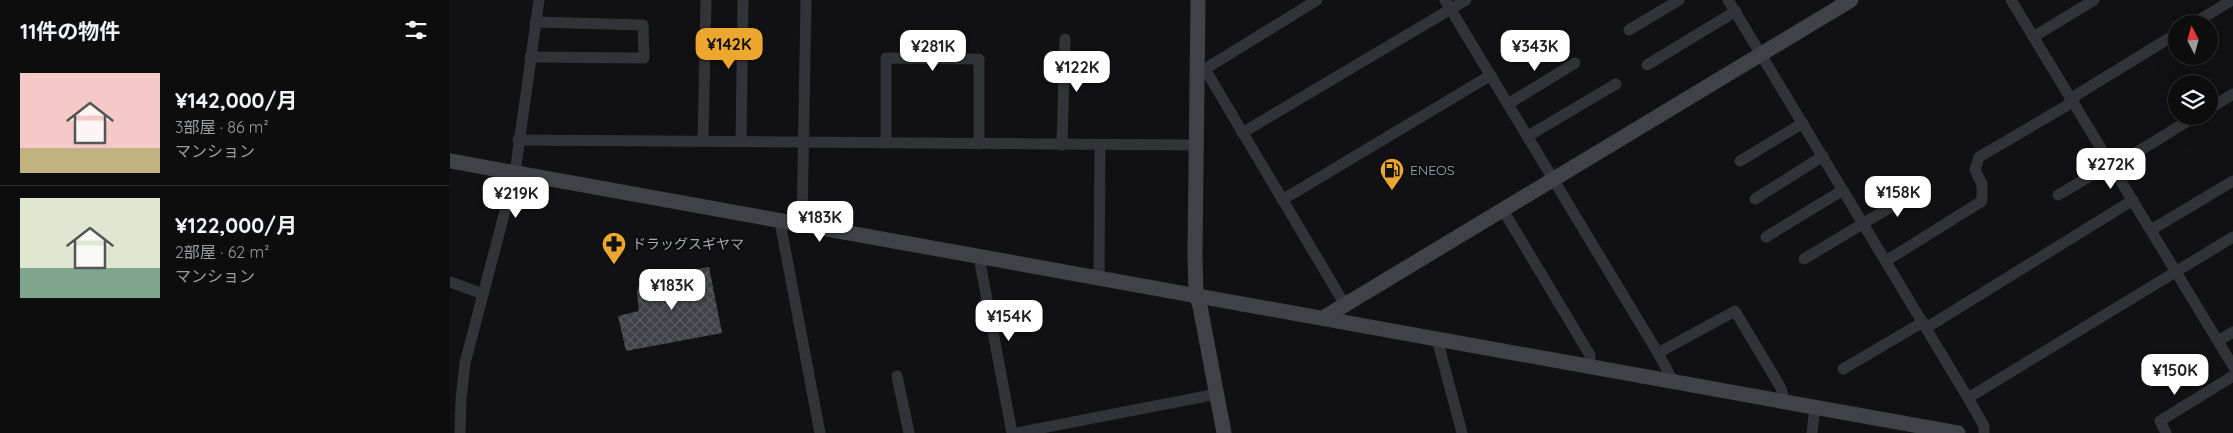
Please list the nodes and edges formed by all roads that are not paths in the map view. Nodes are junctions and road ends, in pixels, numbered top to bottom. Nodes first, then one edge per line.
1 (539, 0) edge
2 (706, 0) edge
3 (743, 0) edge
4 (806, 0) edge
5 (1198, 0) edge
6 (1317, 0) edge
7 (1466, 0) edge
8 (1680, 0) edge
9 (1728, 0) edge
10 (1851, 0) edge
11 (2011, 0) edge
12 (2094, 0) edge
13 (2232, 0) edge
14 (1834, 4) edge
15 (1448, 5) edge
16 (1736, 11) junction
17 (2208, 15) edge
18 (535, 22) junction
19 (1629, 30) dead end
20 (2033, 37) junction
21 (1065, 39) dead end
22 (2168, 39) edge
23 (1761, 53) junction
24 (530, 57) junction
25 (1575, 63) dead end
26 (1647, 65) dead end
27 (1201, 68) junction
28 (1491, 75) junction
29 (1616, 84) dead end
30 (2233, 94) edge
31 (2072, 100) junction
32 (2218, 103) edge
33 (1508, 104) junction
34 (1803, 123) junction
35 (2181, 125) edge
36 (1242, 134) junction
37 (1528, 136) junction
38 (518, 140) junction
39 (703, 141) junction
40 (741, 141) junction
41 (804, 141) junction
42 (886, 143) junction
43 (979, 144) junction
44 (1062, 146) junction
45 (1100, 146) junction
46 (1197, 146) junction
47 (1823, 156) junction
48 (450, 161) edge
49 (1740, 161) dead end
50 (2112, 165) junction
51 (514, 173) junction
52 (1554, 179) junction
53 (2233, 182) edge
54 (1843, 190) junction
55 (1919, 190) dead end
56 (2058, 195) dead end
57 (1755, 199) dead end
58 (1282, 200) junction
59 (2133, 200) junction
60 (1503, 210) junction
61 (780, 222) junction
62 (1863, 223) junction
63 (802, 225) junction
64 (2151, 230) junction
65 (1766, 237) dead end
66 (2233, 237) edge
67 (980, 257) junction
68 (1804, 259) dead end
69 (1886, 261) junction
70 (2176, 271) junction
71 (1099, 278) junction
72 (450, 282) edge
73 (483, 294) junction
74 (1196, 295) junction
75 (1345, 305) junction
76 (1323, 318) junction
77 (1924, 325) junction
78 (2233, 332) edge
79 (1438, 339) junction
80 (2218, 341) junction
81 (1658, 353) junction
82 (1589, 366) junction
83 (2233, 366) edge
84 (1843, 369) dead end
85 (897, 376) dead end
86 (2233, 376) edge
87 (1673, 381) junction
88 (1217, 394) junction
89 (1968, 398) junction
90 (1784, 401) junction
91 (1815, 407) junction
92 (460, 433) edge
93 (820, 433) edge
94 (909, 433) edge
95 (1012, 433) edge
96 (1016, 433) edge
97 (1224, 433) edge
98 (1462, 433) edge
99 (1812, 433) edge
100 (1958, 433) edge
101 (1984, 433) edge
102 (2166, 433) edge

1 - 18 street
2 - 39 street
3 - 40 street
4 - 41 street
5 - 27 street
6 - 27 street
7 - 15 street
8 - 19 street
9 - 16 street
10 - 14 street
11 - 20 street
12 - 20 street
13 - 17 street
14 - 23 street
15 - 28 street
15 - 36 street
16 - 23 street
16 - 26 street
18 - 24 street
18 - 24 street
20 - 31 street
21 - 44 street
22 - 31 street
23 - 34 street
23 - 52 street
24 - 38 street
25 - 33 street
27 - 36 street
27 - 46 street
28 - 33 street
28 - 58 street
29 - 37 street
30 - 32 street
31 - 50 street
31 - 69 street
33 - 37 street
34 - 47 street
34 - 49 street
35 - 50 street
36 - 58 street
37 - 52 street
38 - 39 street
38 - 51 street
39 - 40 street
40 - 41 street
41 - 42 street
41 - 63 street
42 - 43 street
42 - 43 street
43 - 44 street
44 - 45 street
45 - 46 street
45 - 71 street
46 - 74 street
47 - 54 street
47 - 57 street
48 - 51 street
50 - 56 street
50 - 59 street
51 - 61 street
51 - 73 street
52 - 60 street
52 - 81 street
53 - 64 street
54 - 62 street
54 - 65 street
55 - 62 street
58 - 75 street
59 - 64 street
59 - 77 street
60 - 75 street
60 - 82 street
61 - 63 street
61 - 93 street
62 - 68 street
62 - 69 street
63 - 67 street
64 - 70 street
66 - 70 street
67 - 71 street
67 - 95 street
69 - 77 street
70 - 80 street
70 - 89 street
71 - 74 street
72 - 73 street
73 - 92 street
74 - 76 street
74 - 88 street
75 - 76 street
76 - 79 street
77 - 84 street
77 - 89 street
78 - 80 street
79 - 82 street
79 - 98 street
80 - 83 street
81 - 87 street
81 - 90 street
82 - 87 street
85 - 94 street
86 - 102 street
87 - 90 street
88 - 96 street
88 - 97 street
89 - 101 street
90 - 91 street
91 - 99 street
91 - 100 street

